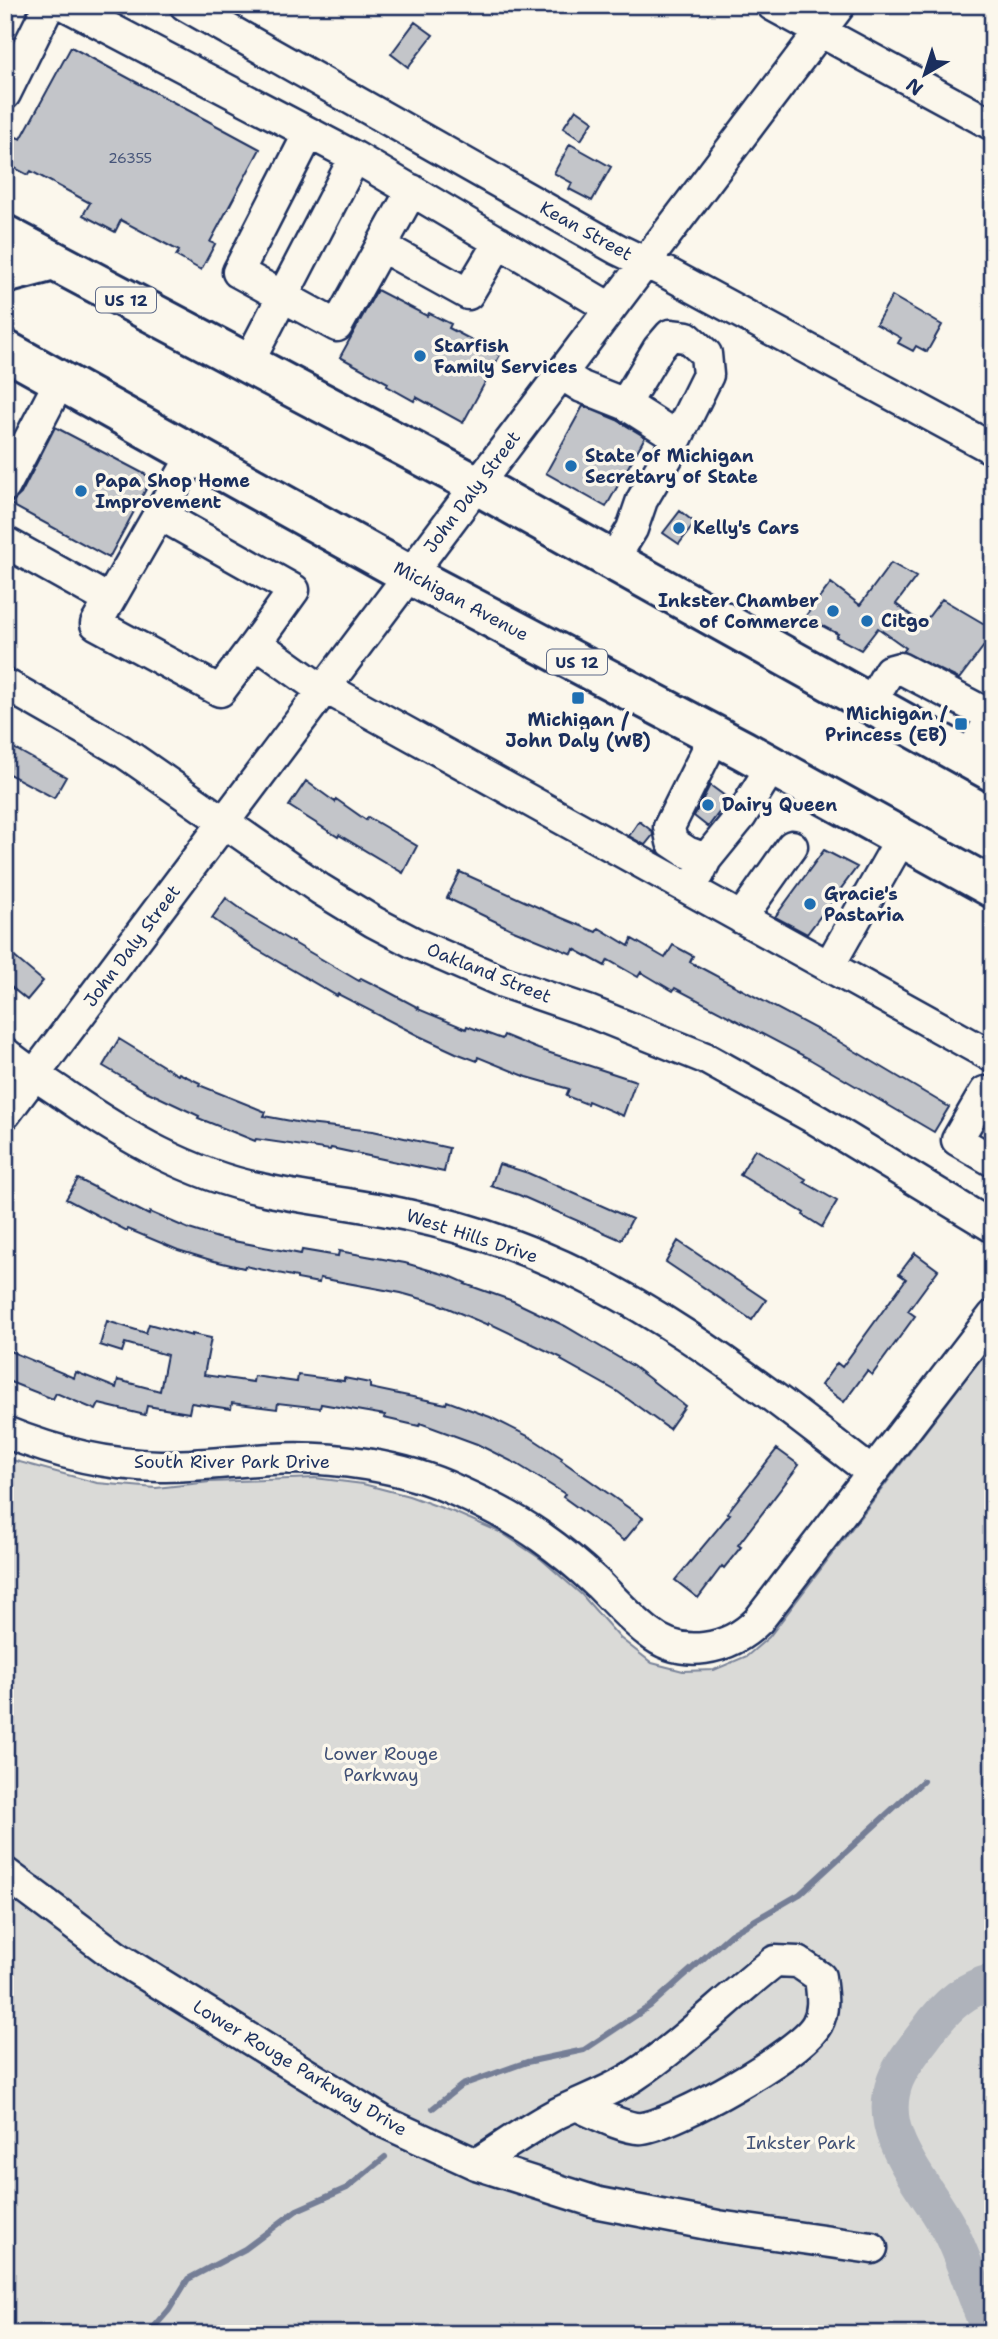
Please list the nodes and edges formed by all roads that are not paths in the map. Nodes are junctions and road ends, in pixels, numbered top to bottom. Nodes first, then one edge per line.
1 (49, 5) edge
2 (65, 5) edge
3 (185, 5) edge
4 (772, 5) edge
5 (840, 5) edge
6 (820, 31) junction
7 (5, 94) edge
8 (993, 125) edge
9 (309, 133) junction
10 (355, 157) junction
11 (411, 190) junction
12 (5, 235) edge
13 (499, 242) junction
14 (381, 246) junction
15 (54, 261) junction
16 (645, 263) junction
17 (5, 275) edge
18 (283, 296) junction
19 (610, 309) junction
20 (5, 350) edge
21 (247, 365) junction
22 (561, 374) junction
23 (60, 381) junction
24 (625, 404) junction
25 (677, 437) junction
26 (993, 449) edge
27 (193, 455) junction
28 (477, 485) junction
29 (5, 486) edge
30 (159, 513) junction
31 (5, 542) edge
32 (613, 560) junction
33 (410, 575) junction
34 (110, 600) junction
35 (256, 643) junction
36 (5, 684) edge
37 (324, 690) junction
38 (870, 704) junction
39 (992, 717) edge
40 (715, 735) junction
41 (981, 765) edge
42 (772, 766) junction
43 (225, 822) junction
44 (902, 837) junction
45 (792, 846) dead end
46 (706, 859) junction
47 (992, 886) edge
48 (692, 891) junction
49 (741, 918) junction
50 (829, 967) junction
51 (5, 1053) edge
52 (993, 1057) edge
53 (35, 1075) junction
54 (993, 1096) edge
55 (5, 1114) edge
56 (993, 1161) edge
57 (993, 1227) edge
58 (993, 1316) edge
59 (5, 1432) edge
60 (871, 1472) junction
61 (5, 1872) edge
62 (576, 2105) junction
63 (476, 2164) junction
64 (872, 2248) dead end

1 - 7 street
2 - 9 street
3 - 16 street, Kean Street
4 - 6 street
5 - 6 street, John Daly Street
6 - 8 street
6 - 16 street, John Daly Street
9 - 10 street
9 - 18 street
10 - 11 street
10 - 18 street
11 - 13 street
11 - 14 street
12 - 15 main road, US 12
13 - 14 street
13 - 19 street
14 - 18 street
15 - 17 main road
15 - 21 main road, US 12
16 - 19 street, John Daly Street
16 - 26 street, Kean Street
18 - 21 street
19 - 22 street, John Daly Street
20 - 23 main road, Michigan Avenue / US 12
21 - 28 main road, US 12
22 - 24 street
22 - 28 street, John Daly Street
23 - 27 main road, Michigan Avenue / US 12
23 - 29 street
24 - 25 street
24 - 25 street
25 - 32 street
27 - 30 street
27 - 33 main road, Michigan Avenue / US 12
28 - 32 main road, US 12
28 - 33 street, John Daly Street
30 - 34 street
30 - 35 street
31 - 34 street
32 - 38 main road, US 12
33 - 37 street, John Daly Street
33 - 40 main road, Michigan Avenue / US 12
34 - 35 street
35 - 37 street
36 - 43 street, Oakland Street
37 - 43 street, John Daly Street
37 - 48 street
38 - 39 street
38 - 41 main road, US 12
39 - 41 street
40 - 42 main road, Michigan Avenue / US 12
40 - 46 street
42 - 44 main road, Michigan Avenue / US 12
42 - 46 street
43 - 53 street, John Daly Street
43 - 57 street, Oakland Street
44 - 47 main road, Michigan Avenue / US 12
44 - 50 street
45 - 49 street
46 - 48 street
48 - 49 street
49 - 50 street
50 - 52 street
51 - 53 street, West Hills Drive
53 - 55 street, John Daly Street
53 - 60 street, West Hills Drive
54 - 56 street
58 - 60 street, South River Park Drive
59 - 60 street, South River Park Drive
61 - 63 street, Lower Rouge Parkway Drive
62 - 62 street
62 - 63 street
63 - 64 street, Lower Rouge Parkway Drive

